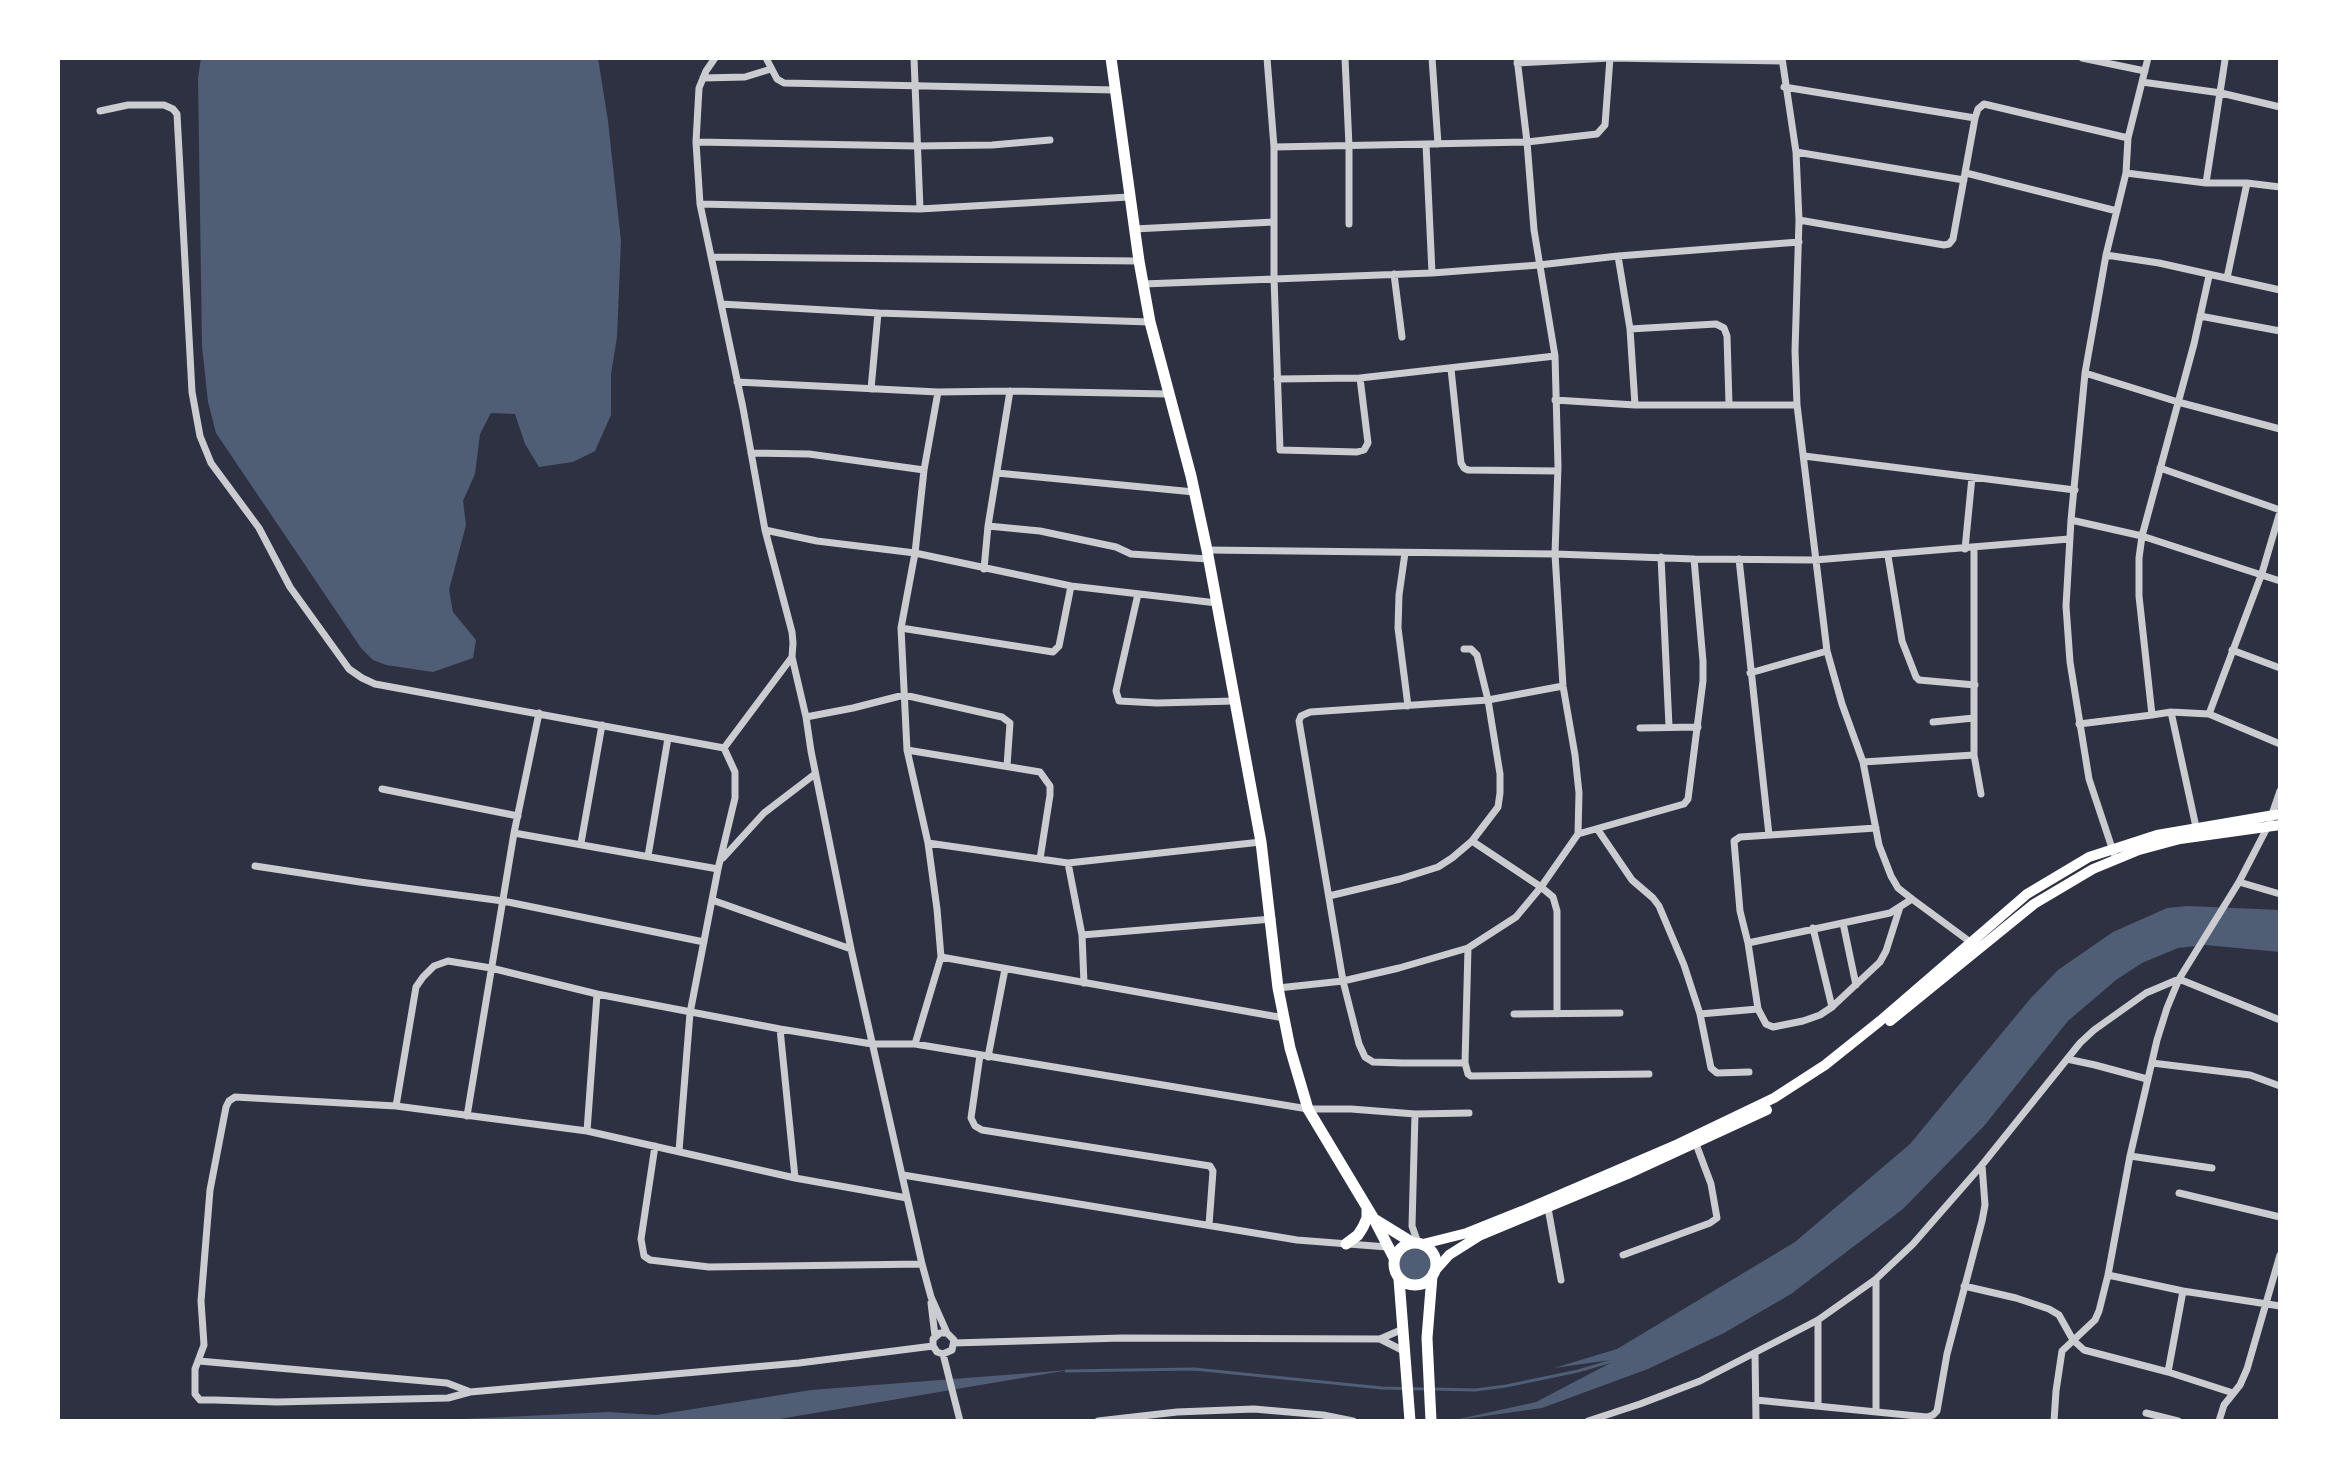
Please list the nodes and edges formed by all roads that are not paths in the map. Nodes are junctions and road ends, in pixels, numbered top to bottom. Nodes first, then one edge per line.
1 (715, 58) edge
2 (766, 58) edge
3 (914, 58) edge
4 (1111, 58) edge
5 (1267, 58) edge
6 (1345, 58) edge
7 (1432, 58) edge
8 (1610, 58) edge
9 (2082, 58) edge
10 (2148, 58) edge
11 (1706, 59) edge
12 (1782, 59) edge
13 (1517, 60) edge
14 (2225, 60) dead end
15 (771, 69) junction
16 (2145, 71) junction
17 (703, 78) junction
18 (2142, 82) junction
19 (915, 87) junction
20 (1784, 87) junction
21 (1115, 90) junction
22 (2221, 93) junction
23 (2280, 107) edge
24 (100, 111) dead end
25 (1975, 118) junction
26 (2128, 138) junction
27 (1050, 140) dead end
28 (696, 142) junction
29 (1527, 142) junction
30 (1426, 144) junction
31 (1438, 144) junction
32 (917, 146) junction
33 (1349, 146) junction
34 (1274, 147) junction
35 (1796, 152) junction
36 (2126, 173) junction
37 (1965, 176) junction
38 (2206, 183) junction
39 (2247, 183) junction
40 (2280, 187) edge
41 (1129, 197) junction
42 (700, 204) junction
43 (920, 209) junction
44 (2117, 211) junction
45 (1799, 220) junction
46 (1274, 222) junction
47 (1349, 224) dead end
48 (1134, 229) junction
49 (1799, 242) junction
50 (2106, 255) junction
51 (1618, 256) junction
52 (712, 257) junction
53 (1139, 261) junction
54 (1539, 265) junction
55 (1432, 273) junction
56 (1394, 274) junction
57 (2209, 276) junction
58 (1274, 278) junction
59 (2227, 278) junction
60 (1143, 284) junction
61 (2280, 290) edge
62 (721, 304) junction
63 (878, 313) junction
64 (2200, 316) junction
65 (1150, 322) junction
66 (1630, 329) junction
67 (2280, 331) edge
68 (1402, 337) dead end
69 (1555, 356) junction
70 (1451, 369) junction
71 (2085, 373) junction
72 (1360, 378) junction
73 (1277, 379) junction
74 (737, 382) junction
75 (871, 389) junction
76 (1010, 391) junction
77 (938, 392) junction
78 (1168, 394) junction
79 (1555, 400) junction
80 (2178, 402) junction
81 (1729, 404) junction
82 (1635, 405) junction
83 (1797, 405) junction
84 (2280, 429) edge
85 (751, 453) junction
86 (1804, 456) junction
87 (2160, 468) junction
88 (924, 470) junction
89 (1558, 471) junction
90 (997, 473) junction
91 (1972, 477) junction
92 (2075, 490) junction
93 (1194, 492) junction
94 (2280, 511) edge
95 (2071, 520) junction
96 (988, 526) junction
97 (765, 530) junction
98 (2142, 536) junction
99 (2069, 539) junction
100 (1970, 549) junction
101 (915, 553) junction
102 (1405, 553) junction
103 (1555, 554) junction
104 (1208, 555) junction
105 (1888, 556) junction
106 (1661, 557) junction
107 (1694, 559) junction
108 (1739, 559) junction
109 (1815, 560) junction
110 (984, 569) junction
111 (2262, 573) junction
112 (2280, 581) edge
113 (1071, 586) junction
114 (1138, 594) junction
115 (1217, 603) junction
116 (901, 628) junction
117 (1464, 649) dead end
118 (2232, 650) junction
119 (1827, 651) junction
120 (792, 657) junction
121 (2280, 668) edge
122 (1750, 673) junction
123 (1975, 685) junction
124 (1563, 686) junction
125 (904, 695) junction
126 (1488, 700) junction
127 (1235, 701) junction
128 (1408, 706) junction
129 (2171, 712) junction
130 (539, 713) junction
131 (2209, 714) junction
132 (2152, 715) junction
133 (806, 717) junction
134 (1974, 718) junction
135 (1933, 722) dead end
136 (2079, 724) junction
137 (602, 725) junction
138 (1669, 726) junction
139 (1698, 727) junction
140 (1640, 728) dead end
141 (668, 738) junction
142 (2280, 744) edge
143 (724, 748) junction
144 (907, 750) junction
145 (1974, 755) junction
146 (1863, 762) junction
147 (1007, 766) junction
148 (815, 774) junction
149 (382, 789) dead end
150 (2280, 791) edge
151 (1981, 794) dead end
152 (518, 816) junction
153 (2273, 819) edge
154 (2280, 825) edge
155 (2196, 827) junction
156 (1876, 828) junction
157 (1598, 830) junction
158 (514, 833) junction
159 (1578, 834) junction
160 (1769, 835) junction
161 (1472, 841) junction
162 (1261, 842) junction
163 (581, 843) junction
164 (928, 843) junction
165 (2112, 848) junction
166 (648, 856) junction
167 (1040, 859) junction
168 (2116, 860) junction
169 (1068, 863) junction
170 (719, 865) junction
171 (255, 866) dead end
172 (2239, 882) junction
173 (1541, 887) junction
174 (2280, 894) edge
175 (1329, 896) junction
176 (1912, 899) junction
177 (712, 900) junction
178 (503, 901) junction
179 (1900, 907) junction
180 (1272, 919) junction
181 (1843, 923) junction
182 (1813, 928) junction
183 (1082, 935) junction
184 (704, 942) junction
185 (1748, 943) junction
186 (1974, 946) junction
187 (1468, 948) junction
188 (851, 949) junction
189 (941, 957) junction
190 (491, 968) junction
191 (1005, 969) junction
192 (2179, 979) junction
193 (1343, 981) junction
194 (1084, 983) junction
195 (1856, 985) junction
196 (1278, 988) junction
197 (597, 994) junction
198 (1832, 1007) junction
199 (1758, 1009) junction
200 (690, 1013) junction
201 (1620, 1013) dead end
202 (1514, 1014) dead end
203 (1557, 1014) junction
204 (1700, 1014) junction
205 (1284, 1018) junction
206 (2280, 1020) edge
207 (780, 1029) junction
208 (872, 1044) junction
209 (915, 1044) junction
210 (984, 1056) junction
211 (2067, 1059) junction
212 (1465, 1063) junction
213 (2152, 1063) junction
214 (1749, 1072) dead end
215 (1649, 1074) dead end
216 (2147, 1079) junction
217 (2280, 1086) edge
218 (396, 1106) junction
219 (1308, 1109) junction
220 (1469, 1113) dead end
221 (1415, 1114) junction
222 (467, 1116) junction
223 (587, 1131) junction
224 (1696, 1144) junction
225 (655, 1146) junction
226 (679, 1151) junction
227 (2130, 1156) junction
228 (1982, 1165) junction
229 (2212, 1168) dead end
230 (903, 1175) junction
231 (795, 1178) junction
232 (2179, 1193) dead end
233 (907, 1198) junction
234 (1548, 1208) junction
235 (1370, 1214) junction
236 (2280, 1217) edge
237 (1209, 1225) junction
238 (1418, 1243) junction
239 (1346, 1244) junction
240 (1387, 1247) junction
241 (1623, 1255) dead end
242 (2280, 1255) edge
243 (1394, 1258) junction
244 (922, 1264) junction
245 (1433, 1274) junction
246 (2108, 1275) junction
247 (1399, 1279) junction
248 (1876, 1279) junction
249 (1561, 1280) dead end
250 (1964, 1286) junction
251 (2183, 1291) junction
252 (931, 1297) junction
253 (2267, 1304) junction
254 (2280, 1306) edge
255 (1818, 1320) junction
256 (1403, 1329) junction
257 (947, 1333) junction
258 (935, 1336) junction
259 (1380, 1339) junction
260 (2073, 1340) junction
261 (954, 1343) junction
262 (933, 1346) junction
263 (1755, 1353) junction
264 (1405, 1355) junction
265 (944, 1356) junction
266 (199, 1361) junction
267 (2168, 1372) junction
268 (470, 1392) junction
269 (2233, 1393) junction
270 (1756, 1400) junction
271 (1818, 1406) junction
272 (1876, 1412) junction
273 (2146, 1413) dead end
274 (1176, 1416) edge
275 (1336, 1419) edge
276 (960, 1421) edge
277 (1098, 1421) edge
278 (1353, 1421) edge
279 (1410, 1421) edge
280 (1431, 1421) edge
281 (1588, 1421) edge
282 (1756, 1421) edge
283 (2054, 1421) edge
284 (2178, 1421) edge
285 (2219, 1421) edge

1 - 17 street
2 - 15 street
3 - 19 street
4 - 21 highway
5 - 34 street
6 - 33 street
7 - 31 street
8 - 11 street
8 - 13 street
8 - 29 street
9 - 16 street
10 - 16 street
11 - 12 street
12 - 20 street
13 - 29 street
14 - 22 street
15 - 17 street
15 - 19 street
16 - 18 street
17 - 28 street
18 - 22 street
18 - 26 street
19 - 21 street
19 - 32 street
20 - 25 street
20 - 35 street
21 - 41 highway
22 - 23 street
22 - 38 street
24 - 130 street
25 - 26 street
25 - 37 street
26 - 36 street
27 - 32 street
28 - 32 street
28 - 42 street
29 - 31 street
29 - 54 street
30 - 31 street
30 - 33 street
30 - 55 street
32 - 43 street
33 - 34 street
33 - 47 street
34 - 46 street
35 - 37 street
35 - 45 street
36 - 38 street
36 - 44 street
37 - 44 street
37 - 45 street
38 - 39 street
39 - 40 street
39 - 59 street
41 - 43 street
41 - 48 highway
42 - 43 street
42 - 52 street
44 - 50 street
45 - 49 street
46 - 48 street
46 - 58 street
48 - 53 highway
49 - 51 street
49 - 83 street
50 - 57 street
50 - 71 street
51 - 54 street
51 - 66 street
52 - 53 street
52 - 62 street
53 - 60 highway
54 - 55 street
54 - 69 street
55 - 56 street
56 - 58 street
56 - 68 street
57 - 59 street
57 - 64 street
58 - 60 street
58 - 73 street
59 - 61 street
60 - 65 highway
62 - 63 street
62 - 74 street
63 - 65 street
63 - 75 street
64 - 67 street
64 - 80 street
65 - 78 highway
66 - 81 street
66 - 82 street
69 - 70 street
69 - 79 street
70 - 72 street
70 - 89 street
71 - 80 street
71 - 92 street
72 - 73 street
72 - 73 street
74 - 75 street
74 - 85 street
75 - 77 street
76 - 77 street
76 - 78 street
76 - 90 street
77 - 88 street
78 - 93 highway
79 - 82 street
79 - 89 street
80 - 84 street
80 - 87 street
81 - 82 street
81 - 83 street
83 - 86 street
85 - 88 street
85 - 97 street
86 - 91 street
86 - 109 street
87 - 94 street
87 - 98 street
88 - 101 street
89 - 103 street
90 - 93 street
90 - 96 street
91 - 92 street
91 - 100 street
92 - 95 street
93 - 104 highway
94 - 111 street
95 - 98 street
95 - 99 street
96 - 104 street
96 - 110 street
97 - 101 street
97 - 120 street
98 - 111 street
98 - 132 street
99 - 100 street
99 - 136 street
100 - 105 street
100 - 123 street
101 - 110 street
101 - 116 street
102 - 103 street
102 - 104 street
102 - 128 street
103 - 106 street
103 - 124 street
104 - 115 highway
105 - 109 street
105 - 123 street
106 - 107 street
106 - 138 street
107 - 108 street
107 - 139 street
108 - 109 street
108 - 122 street
109 - 119 street
110 - 113 street
111 - 112 street
111 - 118 street
113 - 114 street
113 - 116 street
114 - 115 street
114 - 127 street
115 - 127 highway
116 - 125 street
117 - 126 street
118 - 121 street
118 - 131 street
119 - 122 street
119 - 146 street
120 - 133 street
120 - 143 street
122 - 160 street
123 - 134 street
124 - 126 street
124 - 159 street
125 - 133 street
125 - 144 street
125 - 147 street
126 - 128 street
126 - 161 street
127 - 162 highway
128 - 175 street
129 - 131 street
129 - 132 street
129 - 155 street
130 - 137 street
130 - 152 street
131 - 142 street
132 - 136 street
133 - 148 street
134 - 135 street
134 - 145 street
136 - 165 street
137 - 141 street
137 - 163 street
138 - 139 street
138 - 140 street
139 - 157 street
141 - 143 street
141 - 166 street
143 - 170 street
144 - 147 street
144 - 164 street
145 - 146 street
145 - 151 street
146 - 156 street
147 - 167 street
148 - 170 street
148 - 188 street
149 - 152 street
150 - 153 street
152 - 158 street
153 - 154 main road
153 - 155 main road
153 - 168 main road
153 - 172 street
155 - 165 main road
156 - 160 street
156 - 176 street
157 - 159 street
157 - 204 street
158 - 163 street
158 - 178 street
159 - 173 street
160 - 185 street
161 - 173 street
161 - 175 street
162 - 169 street
162 - 180 highway
163 - 166 street
164 - 167 street
164 - 189 street
165 - 168 street
165 - 186 main road
166 - 170 street
167 - 169 street
168 - 186 main road
169 - 183 street
170 - 177 street
171 - 178 street
172 - 174 street
172 - 192 street
173 - 187 street
173 - 203 street
175 - 193 street
176 - 179 street
176 - 186 street
177 - 184 street
177 - 188 street
178 - 184 street
178 - 190 street
179 - 181 street
179 - 195 street
180 - 183 street
180 - 196 highway
181 - 182 street
181 - 195 street
182 - 185 street
182 - 198 street
183 - 194 street
184 - 200 street
185 - 199 street
186 - 224 main road
186 - 238 main road
187 - 193 street
187 - 212 street
188 - 208 street
189 - 191 street
189 - 209 street
190 - 197 street
190 - 218 street
190 - 222 street
191 - 194 street
191 - 210 street
192 - 206 street
192 - 211 street
192 - 213 street
193 - 196 street
193 - 212 street
194 - 205 street
195 - 198 street
196 - 205 highway
197 - 200 street
197 - 223 street
198 - 199 street
199 - 204 street
200 - 207 street
200 - 226 street
201 - 203 street
202 - 203 street
204 - 214 street
205 - 219 highway
207 - 208 street
207 - 231 street
208 - 209 street
208 - 230 street
209 - 210 street
210 - 219 street
210 - 237 street
211 - 216 street
211 - 228 street
212 - 215 street
213 - 216 street
213 - 217 street
216 - 227 street
218 - 222 street
218 - 266 street
219 - 221 street
219 - 235 highway
220 - 221 street
221 - 238 street
222 - 223 street
223 - 225 street
224 - 234 main road
224 - 241 street
225 - 226 street
225 - 244 street
226 - 231 street
227 - 229 street
227 - 246 street
228 - 248 street
228 - 250 street
230 - 233 street
230 - 237 street
231 - 233 street
232 - 236 street
233 - 244 street
234 - 245 main road
234 - 249 street
235 - 238 highway
235 - 239 highway
235 - 240 highway
237 - 239 street
238 - 243 highway
238 - 245 highway
239 - 240 street
240 - 243 highway
242 - 253 street
243 - 247 highway
244 - 252 street
245 - 247 highway
245 - 280 highway
246 - 251 street
246 - 260 street
247 - 256 highway
248 - 255 street
248 - 272 street
250 - 260 street
250 - 272 street
251 - 253 street
251 - 267 street
252 - 257 street
252 - 258 street
253 - 254 street
253 - 269 street
255 - 263 street
255 - 271 street
256 - 259 street
256 - 264 highway
257 - 258 street
257 - 261 street
258 - 262 street
259 - 261 street
259 - 264 street
260 - 267 street
260 - 283 street
261 - 265 street
262 - 265 street
262 - 268 street
263 - 270 street
263 - 281 street
264 - 279 highway
265 - 276 street
266 - 268 street
266 - 268 street
267 - 269 street
269 - 285 street
270 - 271 street
270 - 282 street
271 - 272 street
273 - 284 street
274 - 275 street
274 - 277 street
275 - 278 street

